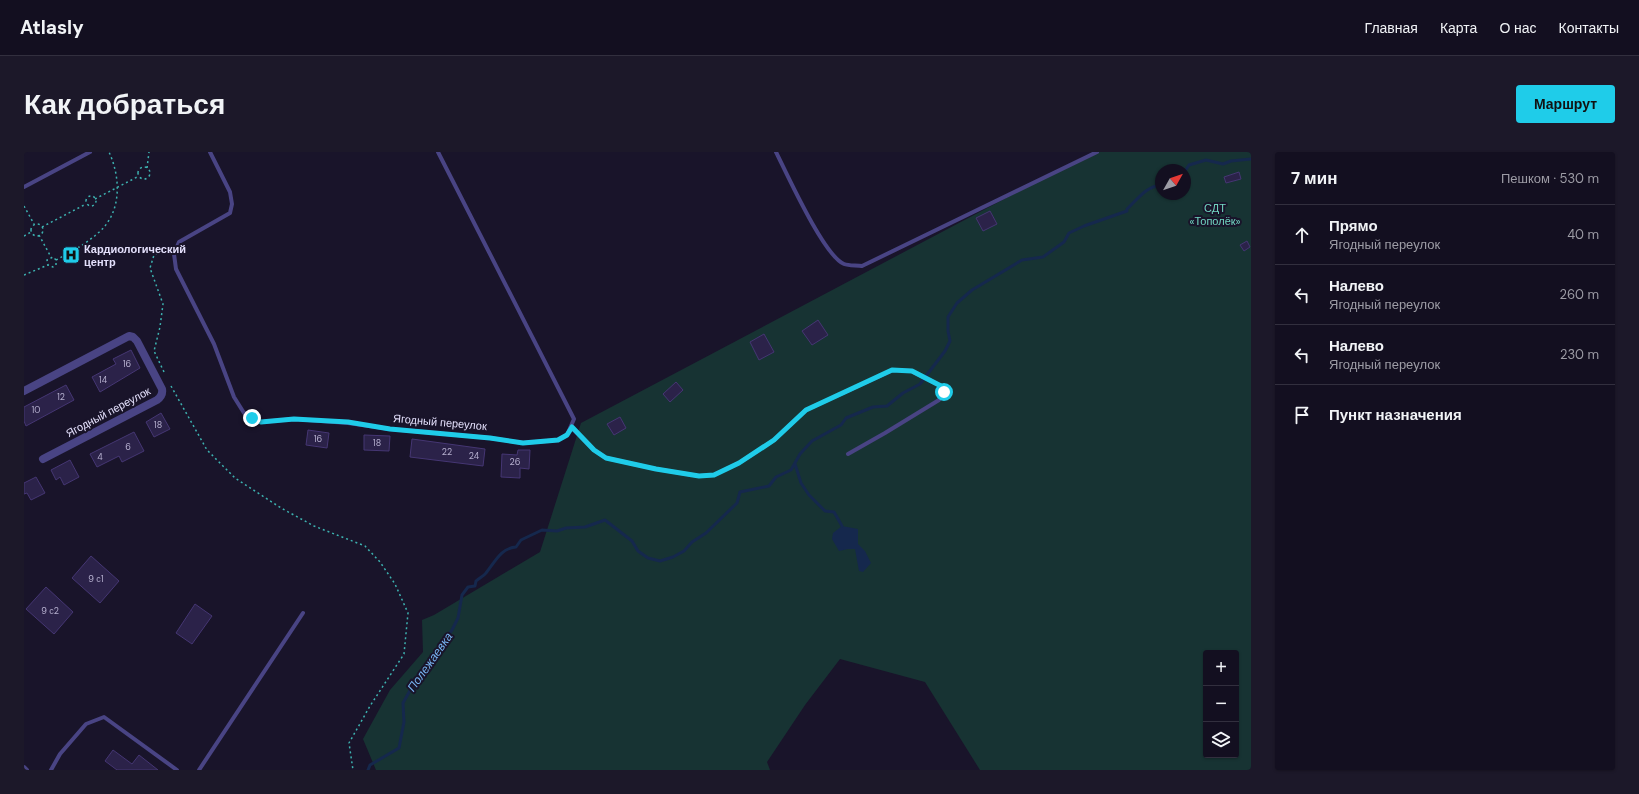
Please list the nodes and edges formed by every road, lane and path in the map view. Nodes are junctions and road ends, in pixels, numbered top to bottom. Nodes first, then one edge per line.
1 (90, 152) edge
2 (109, 152) edge
3 (149, 152) edge
4 (210, 152) edge
5 (438, 152) edge
6 (776, 152) edge
7 (1097, 152) edge
8 (147, 168) junction
9 (139, 176) junction
10 (24, 187) edge
11 (118, 187) junction
12 (95, 199) junction
13 (86, 204) junction
14 (24, 206) edge
15 (34, 224) junction
16 (42, 227) junction
17 (31, 232) junction
18 (39, 235) junction
19 (24, 236) edge
20 (179, 242) junction
21 (51, 257) junction
22 (56, 260) junction
23 (48, 265) junction
24 (24, 275) edge
25 (166, 378) dead end
26 (170, 384) dead end
27 (24, 391) edge
28 (572, 427) junction
29 (848, 454) dead end
30 (43, 459) dead end
31 (303, 613) dead end
32 (24, 768) edge
33 (26, 770) edge
34 (51, 770) edge
35 (177, 770) edge
36 (199, 770) edge
37 (353, 770) edge

1 - 10 lane
2 - 11 path
3 - 8 path
4 - 20 lane
5 - 28 lane
6 - 7 lane
8 - 9 path
8 - 9 path
9 - 11 path
11 - 12 path
11 - 22 path
12 - 13 path
12 - 13 path
13 - 16 path
14 - 15 path
15 - 16 path
15 - 17 path
16 - 18 path
17 - 18 path
17 - 19 path
18 - 21 path
20 - 25 path
20 - 28 lane, Ягодный переулок
21 - 22 path
21 - 23 path
22 - 23 path
23 - 24 path
26 - 37 path
27 - 30 street, Ягодный переулок
28 - 29 lane
31 - 36 lane
32 - 33 lane
34 - 35 lane

